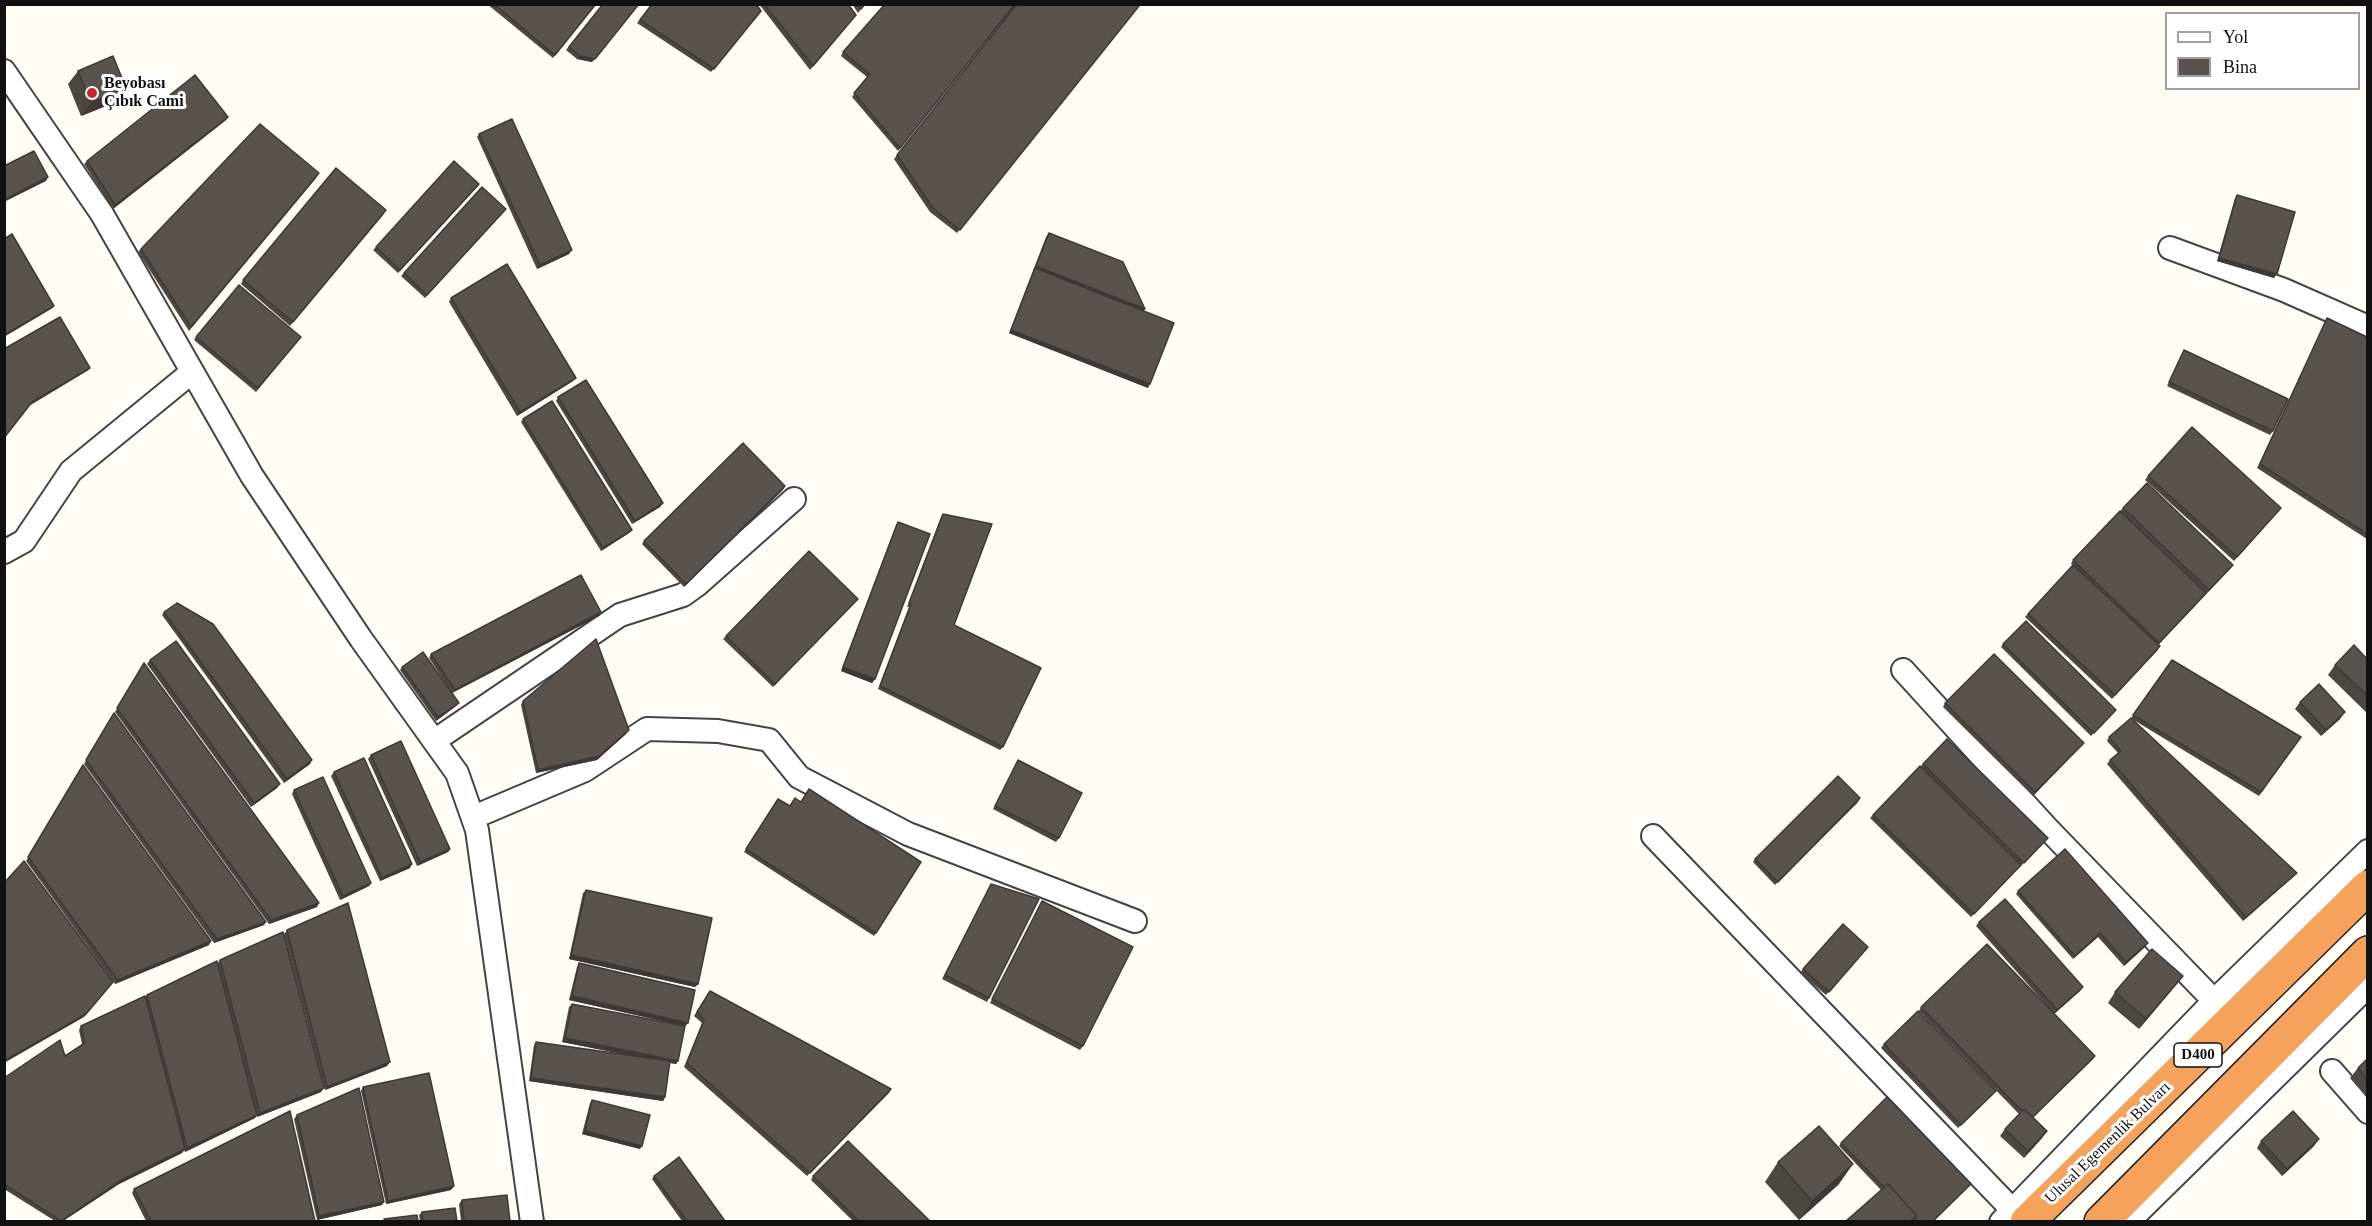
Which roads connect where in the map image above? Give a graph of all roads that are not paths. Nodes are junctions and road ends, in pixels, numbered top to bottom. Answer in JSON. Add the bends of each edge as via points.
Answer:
{"nodes":[{"id":1,"x":4,"y":71,"type":"edge"},
{"id":2,"x":2170,"y":249,"type":"dead end"},
{"id":3,"x":2367,"y":327,"type":"edge"},
{"id":4,"x":192,"y":372,"type":"junction"},
{"id":5,"x":794,"y":499,"type":"dead end"},
{"id":6,"x":4,"y":552,"type":"edge"},
{"id":7,"x":1903,"y":670,"type":"dead end"},
{"id":8,"x":434,"y":741,"type":"junction"},
{"id":9,"x":474,"y":818,"type":"junction"},
{"id":10,"x":1653,"y":836,"type":"dead end"},
{"id":11,"x":2367,"y":851,"type":"edge"},
{"id":12,"x":2367,"y":887,"type":"edge"},
{"id":13,"x":1135,"y":921,"type":"dead end"},
{"id":14,"x":2367,"y":953,"type":"edge"},
{"id":15,"x":2367,"y":986,"type":"edge"},
{"id":16,"x":2224,"y":1011,"type":"junction"},
{"id":17,"x":2332,"y":1071,"type":"dead end"},
{"id":18,"x":2367,"y":1112,"type":"edge"},
{"id":19,"x":2016,"y":1219,"type":"edge"},
{"id":20,"x":532,"y":1221,"type":"edge"},
{"id":21,"x":2101,"y":1221,"type":"edge"},
{"id":22,"x":2128,"y":1221,"type":"edge"}],
"edges":[{"from":1,"to":4,"type":"street","via":[[102,214]]},
{"from":2,"to":3,"type":"street","via":[[2284,290]]},
{"from":4,"to":6,"type":"street","via":[[71,471],[24,541]]},
{"from":4,"to":8,"type":"street","via":[[252,476]]},
{"from":5,"to":8,"type":"street","via":[[683,595],[620,615]]},
{"from":7,"to":16,"type":"street","via":[[2047,828]]},
{"from":8,"to":9,"type":"street","via":[[457,773]]},
{"from":9,"to":13,"type":"street","via":[[585,770],[647,729],[718,731],[769,740],[800,777],[908,834]]},
{"from":9,"to":20,"type":"street"},
{"from":10,"to":19,"type":"street"},
{"from":11,"to":16,"type":"street"},
{"from":12,"to":16,"type":"highway","name":"Ulusal Egemenlik Bulvarı","number":"D400"},
{"from":14,"to":21,"type":"highway","number":"D400"},
{"from":15,"to":22,"type":"street"},
{"from":16,"to":19,"type":"highway","name":"Ulusal Egemenlik Bulvarı","number":"D400"},
{"from":17,"to":18,"type":"street"}]}
